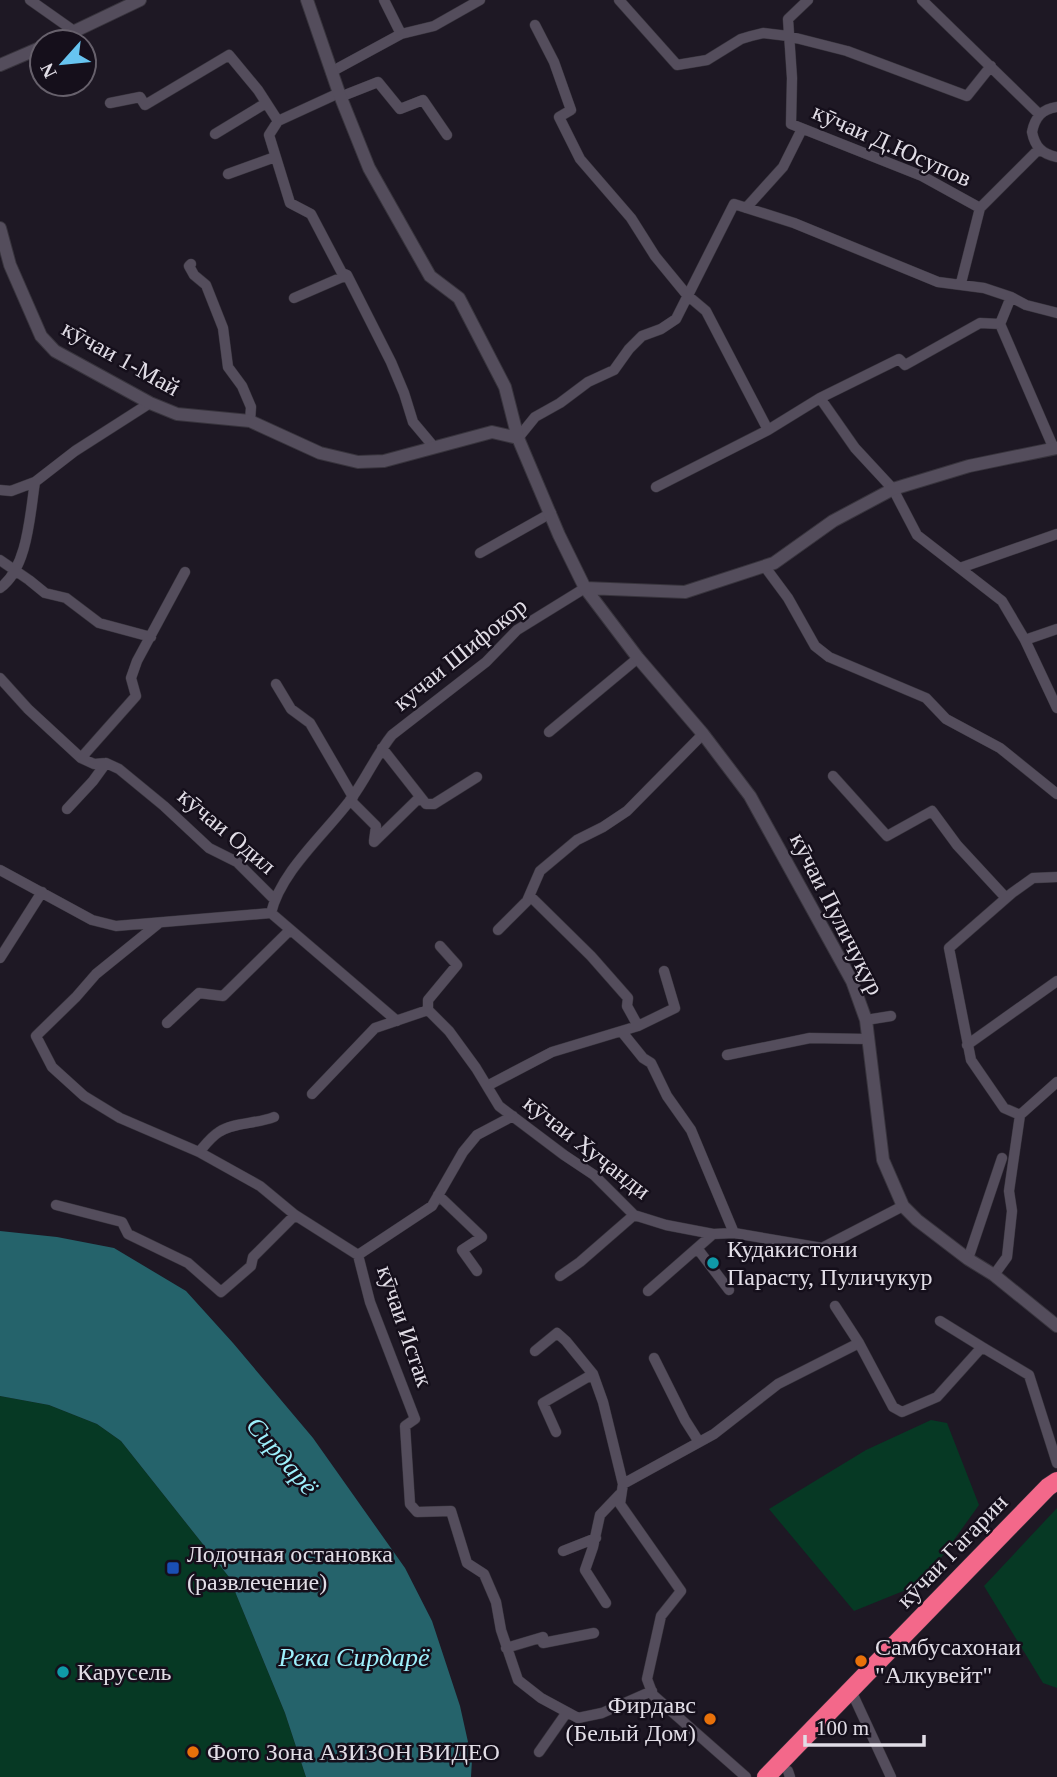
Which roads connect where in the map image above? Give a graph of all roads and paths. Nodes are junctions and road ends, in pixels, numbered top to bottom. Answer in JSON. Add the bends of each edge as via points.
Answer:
{"nodes":[{"id":1,"x":30,"y":0,"type":"edge"},
{"id":2,"x":140,"y":0,"type":"edge"},
{"id":3,"x":307,"y":0,"type":"edge"},
{"id":4,"x":384,"y":0,"type":"edge"},
{"id":5,"x":480,"y":0,"type":"edge"},
{"id":6,"x":619,"y":0,"type":"edge"},
{"id":7,"x":808,"y":0,"type":"edge"},
{"id":8,"x":922,"y":0,"type":"edge"},
{"id":9,"x":535,"y":25,"type":"dead end"},
{"id":10,"x":70,"y":28,"type":"edge"},
{"id":11,"x":80,"y":28,"type":"edge"},
{"id":12,"x":401,"y":34,"type":"junction"},
{"id":13,"x":788,"y":36,"type":"junction"},
{"id":14,"x":28,"y":53,"type":"edge"},
{"id":15,"x":0,"y":65,"type":"edge"},
{"id":16,"x":991,"y":66,"type":"junction"},
{"id":17,"x":331,"y":72,"type":"junction"},
{"id":18,"x":340,"y":95,"type":"junction"},
{"id":19,"x":110,"y":103,"type":"dead end"},
{"id":20,"x":266,"y":103,"type":"junction"},
{"id":21,"x":1057,"y":107,"type":"edge"},
{"id":22,"x":1039,"y":114,"type":"junction"},
{"id":23,"x":278,"y":121,"type":"junction"},
{"id":24,"x":803,"y":128,"type":"junction"},
{"id":25,"x":215,"y":134,"type":"dead end"},
{"id":26,"x":447,"y":135,"type":"dead end"},
{"id":27,"x":1039,"y":149,"type":"junction"},
{"id":28,"x":275,"y":157,"type":"junction"},
{"id":29,"x":1057,"y":157,"type":"edge"},
{"id":30,"x":228,"y":174,"type":"dead end"},
{"id":31,"x":746,"y":208,"type":"junction"},
{"id":32,"x":980,"y":208,"type":"junction"},
{"id":33,"x":0,"y":229,"type":"edge"},
{"id":34,"x":191,"y":264,"type":"dead end"},
{"id":35,"x":347,"y":275,"type":"junction"},
{"id":36,"x":961,"y":283,"type":"junction"},
{"id":37,"x":687,"y":295,"type":"junction"},
{"id":38,"x":1011,"y":297,"type":"junction"},
{"id":39,"x":294,"y":298,"type":"dead end"},
{"id":40,"x":1055,"y":309,"type":"edge"},
{"id":41,"x":1000,"y":324,"type":"junction"},
{"id":42,"x":820,"y":398,"type":"junction"},
{"id":43,"x":150,"y":403,"type":"junction"},
{"id":44,"x":250,"y":421,"type":"junction"},
{"id":45,"x":768,"y":430,"type":"junction"},
{"id":46,"x":519,"y":438,"type":"junction"},
{"id":47,"x":434,"y":447,"type":"junction"},
{"id":48,"x":1055,"y":448,"type":"edge"},
{"id":49,"x":35,"y":482,"type":"junction"},
{"id":50,"x":656,"y":487,"type":"dead end"},
{"id":51,"x":893,"y":489,"type":"junction"},
{"id":52,"x":0,"y":490,"type":"edge"},
{"id":53,"x":551,"y":513,"type":"junction"},
{"id":54,"x":1057,"y":534,"type":"edge"},
{"id":55,"x":480,"y":554,"type":"dead end"},
{"id":56,"x":0,"y":560,"type":"edge"},
{"id":57,"x":765,"y":567,"type":"junction"},
{"id":58,"x":960,"y":568,"type":"junction"},
{"id":59,"x":15,"y":571,"type":"junction"},
{"id":60,"x":185,"y":572,"type":"dead end"},
{"id":61,"x":0,"y":587,"type":"edge"},
{"id":62,"x":585,"y":588,"type":"junction"},
{"id":63,"x":1057,"y":629,"type":"edge"},
{"id":64,"x":151,"y":637,"type":"junction"},
{"id":65,"x":1025,"y":640,"type":"junction"},
{"id":66,"x":638,"y":658,"type":"junction"},
{"id":67,"x":1,"y":681,"type":"edge"},
{"id":68,"x":276,"y":684,"type":"dead end"},
{"id":69,"x":1057,"y":708,"type":"edge"},
{"id":70,"x":549,"y":732,"type":"dead end"},
{"id":71,"x":703,"y":734,"type":"junction"},
{"id":72,"x":382,"y":748,"type":"junction"},
{"id":73,"x":81,"y":758,"type":"junction"},
{"id":74,"x":106,"y":763,"type":"junction"},
{"id":75,"x":833,"y":776,"type":"dead end"},
{"id":76,"x":477,"y":777,"type":"dead end"},
{"id":77,"x":1057,"y":794,"type":"edge"},
{"id":78,"x":420,"y":797,"type":"junction"},
{"id":79,"x":352,"y":798,"type":"junction"},
{"id":80,"x":67,"y":809,"type":"dead end"},
{"id":81,"x":0,"y":870,"type":"edge"},
{"id":82,"x":1057,"y":877,"type":"edge"},
{"id":83,"x":41,"y":892,"type":"junction"},
{"id":84,"x":530,"y":896,"type":"junction"},
{"id":85,"x":1006,"y":898,"type":"junction"},
{"id":86,"x":274,"y":899,"type":"junction"},
{"id":87,"x":271,"y":914,"type":"junction"},
{"id":88,"x":159,"y":923,"type":"junction"},
{"id":89,"x":290,"y":930,"type":"junction"},
{"id":90,"x":498,"y":930,"type":"dead end"},
{"id":91,"x":440,"y":946,"type":"dead end"},
{"id":92,"x":0,"y":957,"type":"edge"},
{"id":93,"x":664,"y":971,"type":"dead end"},
{"id":94,"x":1057,"y":981,"type":"edge"},
{"id":95,"x":429,"y":1010,"type":"junction"},
{"id":96,"x":891,"y":1016,"type":"dead end"},
{"id":97,"x":866,"y":1020,"type":"junction"},
{"id":98,"x":397,"y":1021,"type":"junction"},
{"id":99,"x":167,"y":1023,"type":"dead end"},
{"id":100,"x":638,"y":1026,"type":"junction"},
{"id":101,"x":622,"y":1032,"type":"junction"},
{"id":102,"x":868,"y":1039,"type":"junction"},
{"id":103,"x":967,"y":1045,"type":"junction"},
{"id":104,"x":727,"y":1055,"type":"dead end"},
{"id":105,"x":1057,"y":1082,"type":"edge"},
{"id":106,"x":487,"y":1086,"type":"junction"},
{"id":107,"x":312,"y":1094,"type":"dead end"},
{"id":108,"x":1020,"y":1115,"type":"junction"},
{"id":109,"x":513,"y":1116,"type":"junction"},
{"id":110,"x":274,"y":1117,"type":"dead end"},
{"id":111,"x":199,"y":1152,"type":"junction"},
{"id":112,"x":1002,"y":1158,"type":"dead end"},
{"id":113,"x":438,"y":1195,"type":"junction"},
{"id":114,"x":56,"y":1205,"type":"dead end"},
{"id":115,"x":903,"y":1206,"type":"junction"},
{"id":116,"x":295,"y":1215,"type":"junction"},
{"id":117,"x":634,"y":1215,"type":"junction"},
{"id":118,"x":734,"y":1233,"type":"junction"},
{"id":119,"x":713,"y":1234,"type":"junction"},
{"id":120,"x":697,"y":1248,"type":"junction"},
{"id":121,"x":358,"y":1255,"type":"junction"},
{"id":122,"x":968,"y":1259,"type":"junction"},
{"id":123,"x":477,"y":1271,"type":"dead end"},
{"id":124,"x":994,"y":1275,"type":"junction"},
{"id":125,"x":560,"y":1276,"type":"dead end"},
{"id":126,"x":730,"y":1290,"type":"dead end"},
{"id":127,"x":648,"y":1291,"type":"dead end"},
{"id":128,"x":835,"y":1306,"type":"dead end"},
{"id":129,"x":940,"y":1321,"type":"dead end"},
{"id":130,"x":1057,"y":1326,"type":"edge"},
{"id":131,"x":859,"y":1343,"type":"junction"},
{"id":132,"x":982,"y":1347,"type":"junction"},
{"id":133,"x":535,"y":1351,"type":"dead end"},
{"id":134,"x":654,"y":1359,"type":"dead end"},
{"id":135,"x":593,"y":1374,"type":"junction"},
{"id":136,"x":556,"y":1432,"type":"dead end"},
{"id":137,"x":699,"y":1442,"type":"junction"},
{"id":138,"x":1057,"y":1463,"type":"edge"},
{"id":139,"x":1057,"y":1481,"type":"edge"},
{"id":140,"x":622,"y":1489,"type":"junction"},
{"id":141,"x":1057,"y":1493,"type":"edge"},
{"id":142,"x":596,"y":1538,"type":"junction"},
{"id":143,"x":563,"y":1551,"type":"dead end"},
{"id":144,"x":607,"y":1603,"type":"dead end"},
{"id":145,"x":594,"y":1633,"type":"dead end"},
{"id":146,"x":506,"y":1648,"type":"junction"},
{"id":147,"x":652,"y":1691,"type":"junction"},
{"id":148,"x":854,"y":1697,"type":"junction"},
{"id":149,"x":566,"y":1712,"type":"junction"},
{"id":150,"x":539,"y":1752,"type":"dead end"},
{"id":151,"x":787,"y":1775,"type":"edge"},
{"id":152,"x":746,"y":1777,"type":"edge"},
{"id":153,"x":766,"y":1777,"type":"edge"},
{"id":154,"x":891,"y":1777,"type":"edge"}],
"edges":[{"from":1,"to":10,"type":"street"},
{"from":2,"to":11,"type":"street"},
{"from":3,"to":17,"type":"street","name":"кӯчаи Пуличуқур"},
{"from":4,"to":12,"type":"street"},
{"from":5,"to":12,"type":"street","via":[[434,26]]},
{"from":6,"to":13,"type":"street","via":[[677,65],[707,60],[751,36]]},
{"from":7,"to":13,"type":"street","via":[[788,19]]},
{"from":8,"to":16,"type":"street"},
{"from":9,"to":37,"type":"street","via":[[571,110],[559,117],[580,159],[631,218]]},
{"from":12,"to":17,"type":"street"},
{"from":13,"to":16,"type":"street","via":[[848,51],[967,96]]},
{"from":13,"to":24,"type":"street","name":"кӯчаи Д.Юсупов","via":[[791,124]]},
{"from":14,"to":15,"type":"street"},
{"from":16,"to":22,"type":"street"},
{"from":17,"to":18,"type":"street","name":"кӯчаи Пуличуқур"},
{"from":18,"to":23,"type":"street"},
{"from":18,"to":26,"type":"street","via":[[378,82],[400,109],[423,100]]},
{"from":18,"to":46,"type":"street","name":"кӯчаи Пуличуқур","via":[[369,168],[430,276],[459,298],[465,309],[505,387]]},
{"from":19,"to":20,"type":"street","via":[[140,97],[145,105],[229,55]]},
{"from":20,"to":23,"type":"street"},
{"from":20,"to":25,"type":"street"},
{"from":21,"to":22,"type":"street"},
{"from":22,"to":27,"type":"street","via":[[1032,132]]},
{"from":23,"to":28,"type":"street","via":[[269,135]]},
{"from":24,"to":31,"type":"street","via":[[783,167]]},
{"from":24,"to":32,"type":"street","name":"кӯчаи Д.Юсупов","via":[[922,176]]},
{"from":27,"to":29,"type":"street"},
{"from":27,"to":32,"type":"street","name":"кӯчаи Д.Юсупов"},
{"from":28,"to":30,"type":"street"},
{"from":28,"to":35,"type":"street","via":[[290,203],[311,214]]},
{"from":31,"to":36,"type":"street","via":[[938,282]]},
{"from":31,"to":37,"type":"street","via":[[734,204]]},
{"from":32,"to":36,"type":"street","name":"кӯчаи Д.Юсупов"},
{"from":33,"to":43,"type":"street","name":"кӯчаи 1-Май","via":[[10,265],[41,336],[55,351]]},
{"from":34,"to":44,"type":"street","via":[[194,275],[206,285],[223,328],[228,367],[251,407]]},
{"from":35,"to":39,"type":"street"},
{"from":35,"to":47,"type":"street","via":[[404,393],[413,422]]},
{"from":36,"to":38,"type":"street"},
{"from":37,"to":45,"type":"street","via":[[706,311]]},
{"from":37,"to":46,"type":"street","via":[[676,319],[642,336],[614,370],[535,417]]},
{"from":38,"to":40,"type":"street","via":[[1026,305]]},
{"from":38,"to":41,"type":"street"},
{"from":41,"to":42,"type":"street","via":[[980,323],[905,365],[899,359]]},
{"from":41,"to":48,"type":"street"},
{"from":42,"to":45,"type":"street"},
{"from":42,"to":51,"type":"street","via":[[855,448]]},
{"from":43,"to":44,"type":"street","name":"кӯчаи 1-Май","via":[[177,414]]},
{"from":43,"to":49,"type":"street"},
{"from":44,"to":47,"type":"street","name":"кӯчаи 1-Май","via":[[320,453],[358,462],[383,461]]},
{"from":45,"to":50,"type":"street"},
{"from":46,"to":47,"type":"street","name":"кӯчаи 1-Май","via":[[492,432]]},
{"from":46,"to":53,"type":"street","name":"кӯчаи Пуличуқур"},
{"from":48,"to":51,"type":"street","via":[[969,466]]},
{"from":49,"to":52,"type":"street"},
{"from":49,"to":59,"type":"street","via":[[27,536]]},
{"from":51,"to":57,"type":"street","via":[[833,521]]},
{"from":51,"to":58,"type":"street","via":[[917,536]]},
{"from":53,"to":55,"type":"street"},
{"from":53,"to":62,"type":"street","name":"кӯчаи Пуличуқур"},
{"from":54,"to":58,"type":"street"},
{"from":56,"to":59,"type":"street"},
{"from":57,"to":62,"type":"street","via":[[685,592]]},
{"from":57,"to":77,"type":"street","via":[[815,646],[829,657],[926,698],[947,719],[1000,748]]},
{"from":58,"to":65,"type":"street","via":[[1002,601]]},
{"from":59,"to":61,"type":"street"},
{"from":59,"to":64,"type":"street","via":[[45,593],[66,598],[99,623]]},
{"from":60,"to":64,"type":"street"},
{"from":62,"to":66,"type":"street","name":"кӯчаи Пуличуқур"},
{"from":62,"to":72,"type":"street","name":"кучаи Шифокор","via":[[517,630],[486,662],[392,735]]},
{"from":63,"to":65,"type":"street"},
{"from":64,"to":73,"type":"street","via":[[131,678],[136,696]]},
{"from":65,"to":69,"type":"street"},
{"from":66,"to":70,"type":"street"},
{"from":66,"to":71,"type":"street","name":"кӯчаи Пуличуқур"},
{"from":67,"to":73,"type":"street"},
{"from":68,"to":79,"type":"street","via":[[291,709],[310,723]]},
{"from":71,"to":84,"type":"street","via":[[627,811],[577,840],[540,871]]},
{"from":71,"to":97,"type":"street","name":"кӯчаи Пуличуқур","via":[[772,833],[852,981]]},
{"from":72,"to":78,"type":"street"},
{"from":72,"to":79,"type":"street","name":"кучаи Шифокор"},
{"from":73,"to":74,"type":"street","name":"кӯчаи Одил"},
{"from":74,"to":80,"type":"street"},
{"from":74,"to":86,"type":"street","name":"кӯчаи Одил","via":[[164,806],[209,848],[237,863]]},
{"from":75,"to":85,"type":"street","via":[[887,836],[932,811]]},
{"from":76,"to":78,"type":"street","via":[[434,804],[426,804]]},
{"from":78,"to":79,"type":"street","via":[[374,842],[376,827]]},
{"from":79,"to":86,"type":"street","name":"кучаи Шифокор"},
{"from":81,"to":83,"type":"street","name":"кӯчаи Одил"},
{"from":82,"to":85,"type":"street","via":[[1033,878]]},
{"from":83,"to":88,"type":"street","name":"кӯчаи Одил","via":[[104,923]]},
{"from":83,"to":92,"type":"street"},
{"from":84,"to":90,"type":"street"},
{"from":84,"to":100,"type":"street","via":[[628,998],[627,1006]]},
{"from":85,"to":103,"type":"street","via":[[949,948]]},
{"from":86,"to":87,"type":"street","name":"кӯчаи Одил"},
{"from":87,"to":88,"type":"street","name":"кӯчаи Одил"},
{"from":87,"to":89,"type":"street"},
{"from":88,"to":111,"type":"street","name":"кӯчаи Истак","via":[[96,974],[36,1036],[52,1066],[83,1096],[120,1118]]},
{"from":89,"to":98,"type":"street"},
{"from":89,"to":99,"type":"street","via":[[223,996],[198,992]]},
{"from":91,"to":95,"type":"street","via":[[457,965],[428,1000]]},
{"from":93,"to":100,"type":"street","via":[[675,1008]]},
{"from":94,"to":103,"type":"street"},
{"from":95,"to":98,"type":"street"},
{"from":95,"to":106,"type":"street","name":"кӯчаи Хуҷанди"},
{"from":96,"to":97,"type":"street"},
{"from":97,"to":102,"type":"street","name":"кӯчаи Пуличуқур"},
{"from":98,"to":107,"type":"street","via":[[375,1028]]},
{"from":100,"to":101,"type":"street"},
{"from":101,"to":106,"type":"street","via":[[552,1052]]},
{"from":101,"to":118,"type":"street","via":[[651,1063],[691,1129]]},
{"from":102,"to":104,"type":"street","via":[[810,1038]]},
{"from":102,"to":115,"type":"street","name":"кӯчаи Пуличуқур","via":[[883,1160]]},
{"from":103,"to":108,"type":"street","via":[[971,1060],[1004,1108]]},
{"from":105,"to":108,"type":"street"},
{"from":106,"to":109,"type":"street","name":"кӯчаи Хуҷанди","via":[[499,1106]]},
{"from":108,"to":124,"type":"street","via":[[1009,1191],[1013,1211],[1007,1257]]},
{"from":109,"to":113,"type":"street","via":[[477,1135]]},
{"from":109,"to":117,"type":"street","name":"кӯчаи Хуҷанди","via":[[594,1175]]},
{"from":110,"to":111,"type":"street","via":[[219,1132]]},
{"from":111,"to":116,"type":"street","name":"кӯчаи Истак","via":[[260,1186]]},
{"from":112,"to":122,"type":"street"},
{"from":113,"to":121,"type":"street","via":[[432,1206]]},
{"from":113,"to":123,"type":"street","via":[[482,1237],[462,1250]]},
{"from":114,"to":116,"type":"street","via":[[122,1223],[128,1234],[188,1263],[221,1292],[251,1266],[253,1257]]},
{"from":115,"to":118,"type":"street","name":"кӯчаи Хуҷанди","via":[[822,1248]]},
{"from":115,"to":122,"type":"street","name":"кӯчаи Пуличуқур"},
{"from":116,"to":121,"type":"street","name":"кӯчаи Истак"},
{"from":117,"to":119,"type":"street","name":"кӯчаи Хуҷанди"},
{"from":117,"to":125,"type":"street"},
{"from":118,"to":119,"type":"street","name":"кӯчаи Хуҷанди"},
{"from":119,"to":120,"type":"street"},
{"from":120,"to":126,"type":"street"},
{"from":120,"to":127,"type":"street"},
{"from":121,"to":146,"type":"street","name":"кӯчаи Истак","via":[[370,1302],[415,1419],[405,1426],[411,1504],[417,1512],[451,1511],[467,1563],[484,1574],[496,1602]]},
{"from":122,"to":124,"type":"street","name":"кӯчаи Пуличуқур"},
{"from":124,"to":130,"type":"street","name":"кӯчаи Пуличуқур"},
{"from":128,"to":131,"type":"street"},
{"from":129,"to":132,"type":"street"},
{"from":131,"to":132,"type":"street","via":[[893,1407],[902,1412],[937,1397]]},
{"from":131,"to":137,"type":"street","via":[[778,1384]]},
{"from":132,"to":138,"type":"street","via":[[1028,1375]]},
{"from":133,"to":135,"type":"street","via":[[557,1333]]},
{"from":134,"to":137,"type":"street"},
{"from":135,"to":136,"type":"street","via":[[543,1403]]},
{"from":135,"to":140,"type":"street"},
{"from":137,"to":140,"type":"street"},
{"from":139,"to":153,"type":"highway","name":"кӯчаи Гагарин"},
{"from":140,"to":142,"type":"street","via":[[600,1515]]},
{"from":140,"to":147,"type":"street","via":[[620,1504],[681,1591],[662,1616],[647,1679]]},
{"from":141,"to":148,"type":"highway","name":"кӯчаи Гагарин"},
{"from":142,"to":143,"type":"street"},
{"from":142,"to":144,"type":"street","via":[[585,1570]]},
{"from":145,"to":146,"type":"street","via":[[543,1643],[543,1637]]},
{"from":146,"to":149,"type":"street","name":"кӯчаи Истак","via":[[518,1680]]},
{"from":147,"to":149,"type":"street","name":"кӯчаи Истак","via":[[603,1713],[578,1718]]},
{"from":147,"to":152,"type":"street"},
{"from":148,"to":151,"type":"highway","name":"кӯчаи Гагарин"},
{"from":148,"to":154,"type":"street"},
{"from":149,"to":150,"type":"street"}]}
